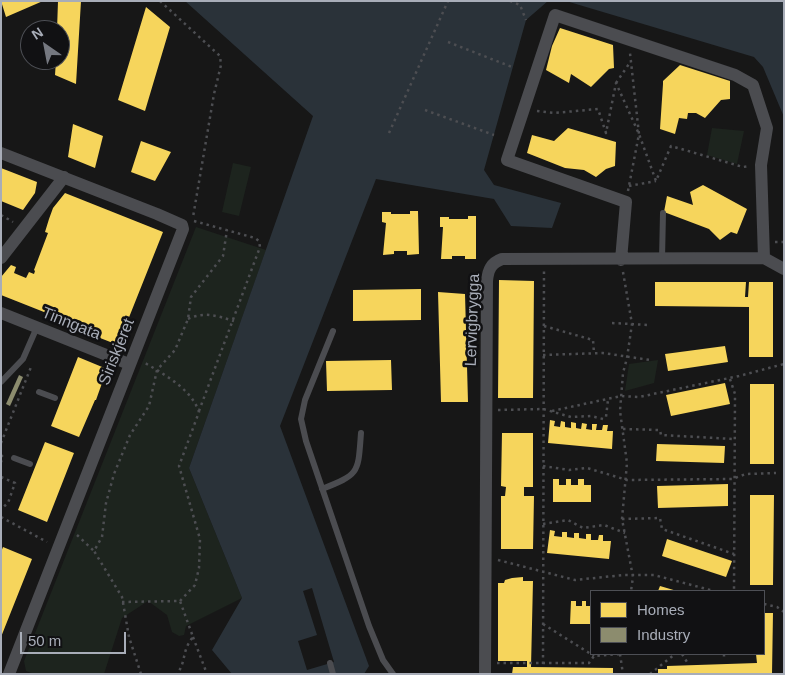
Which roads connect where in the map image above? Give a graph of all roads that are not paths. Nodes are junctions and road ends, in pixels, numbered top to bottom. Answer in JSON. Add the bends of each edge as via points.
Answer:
{"nodes":[{"id":1,"x":1,"y":153,"type":"edge"},
{"id":2,"x":64,"y":177,"type":"junction"},
{"id":3,"x":663,"y":213,"type":"dead end"},
{"id":4,"x":1,"y":258,"type":"edge"},
{"id":5,"x":764,"y":258,"type":"junction"},
{"id":6,"x":621,"y":260,"type":"junction"},
{"id":7,"x":662,"y":260,"type":"junction"},
{"id":8,"x":784,"y":269,"type":"edge"},
{"id":9,"x":1,"y":313,"type":"edge"},
{"id":10,"x":36,"y":327,"type":"junction"},
{"id":11,"x":333,"y":331,"type":"dead end"},
{"id":12,"x":128,"y":364,"type":"junction"},
{"id":13,"x":1,"y":382,"type":"edge"},
{"id":14,"x":39,"y":392,"type":"dead end"},
{"id":15,"x":56,"y":398,"type":"dead end"},
{"id":16,"x":361,"y":433,"type":"dead end"},
{"id":17,"x":14,"y":458,"type":"dead end"},
{"id":18,"x":30,"y":464,"type":"dead end"},
{"id":19,"x":322,"y":489,"type":"junction"},
{"id":20,"x":330,"y":663,"type":"dead end"},
{"id":21,"x":485,"y":668,"type":"edge"},
{"id":22,"x":9,"y":674,"type":"edge"},
{"id":23,"x":333,"y":674,"type":"edge"},
{"id":24,"x":393,"y":674,"type":"edge"}],
"edges":[{"from":1,"to":2,"type":"street","name":"Siriskjeret"},
{"from":2,"to":4,"type":"street"},
{"from":2,"to":12,"type":"street","name":"Siriskjeret","via":[[183,226]]},
{"from":3,"to":7,"type":"lane"},
{"from":5,"to":6,"type":"street","via":[[761,165],[767,128],[754,85],[735,75],[555,16],[507,160],[626,202]]},
{"from":5,"to":7,"type":"street","name":"Lervigbrygga"},
{"from":5,"to":8,"type":"street","name":"Lervigbrygga"},
{"from":6,"to":7,"type":"street","name":"Lervigbrygga"},
{"from":6,"to":21,"type":"street","name":"Lervigbrygga","via":[[502,259],[488,271]]},
{"from":9,"to":10,"type":"street","name":"Tinngata"},
{"from":10,"to":12,"type":"street","name":"Tinngata"},
{"from":10,"to":13,"type":"lane","via":[[23,359]]},
{"from":11,"to":19,"type":"lane","via":[[301,418]]},
{"from":12,"to":22,"type":"street","name":"Siriskjeret"},
{"from":14,"to":15,"type":"lane"},
{"from":16,"to":19,"type":"lane","via":[[359,460],[354,474]]},
{"from":17,"to":18,"type":"lane"},
{"from":19,"to":24,"type":"lane","via":[[369,626],[383,660]]},
{"from":20,"to":23,"type":"lane"}]}
